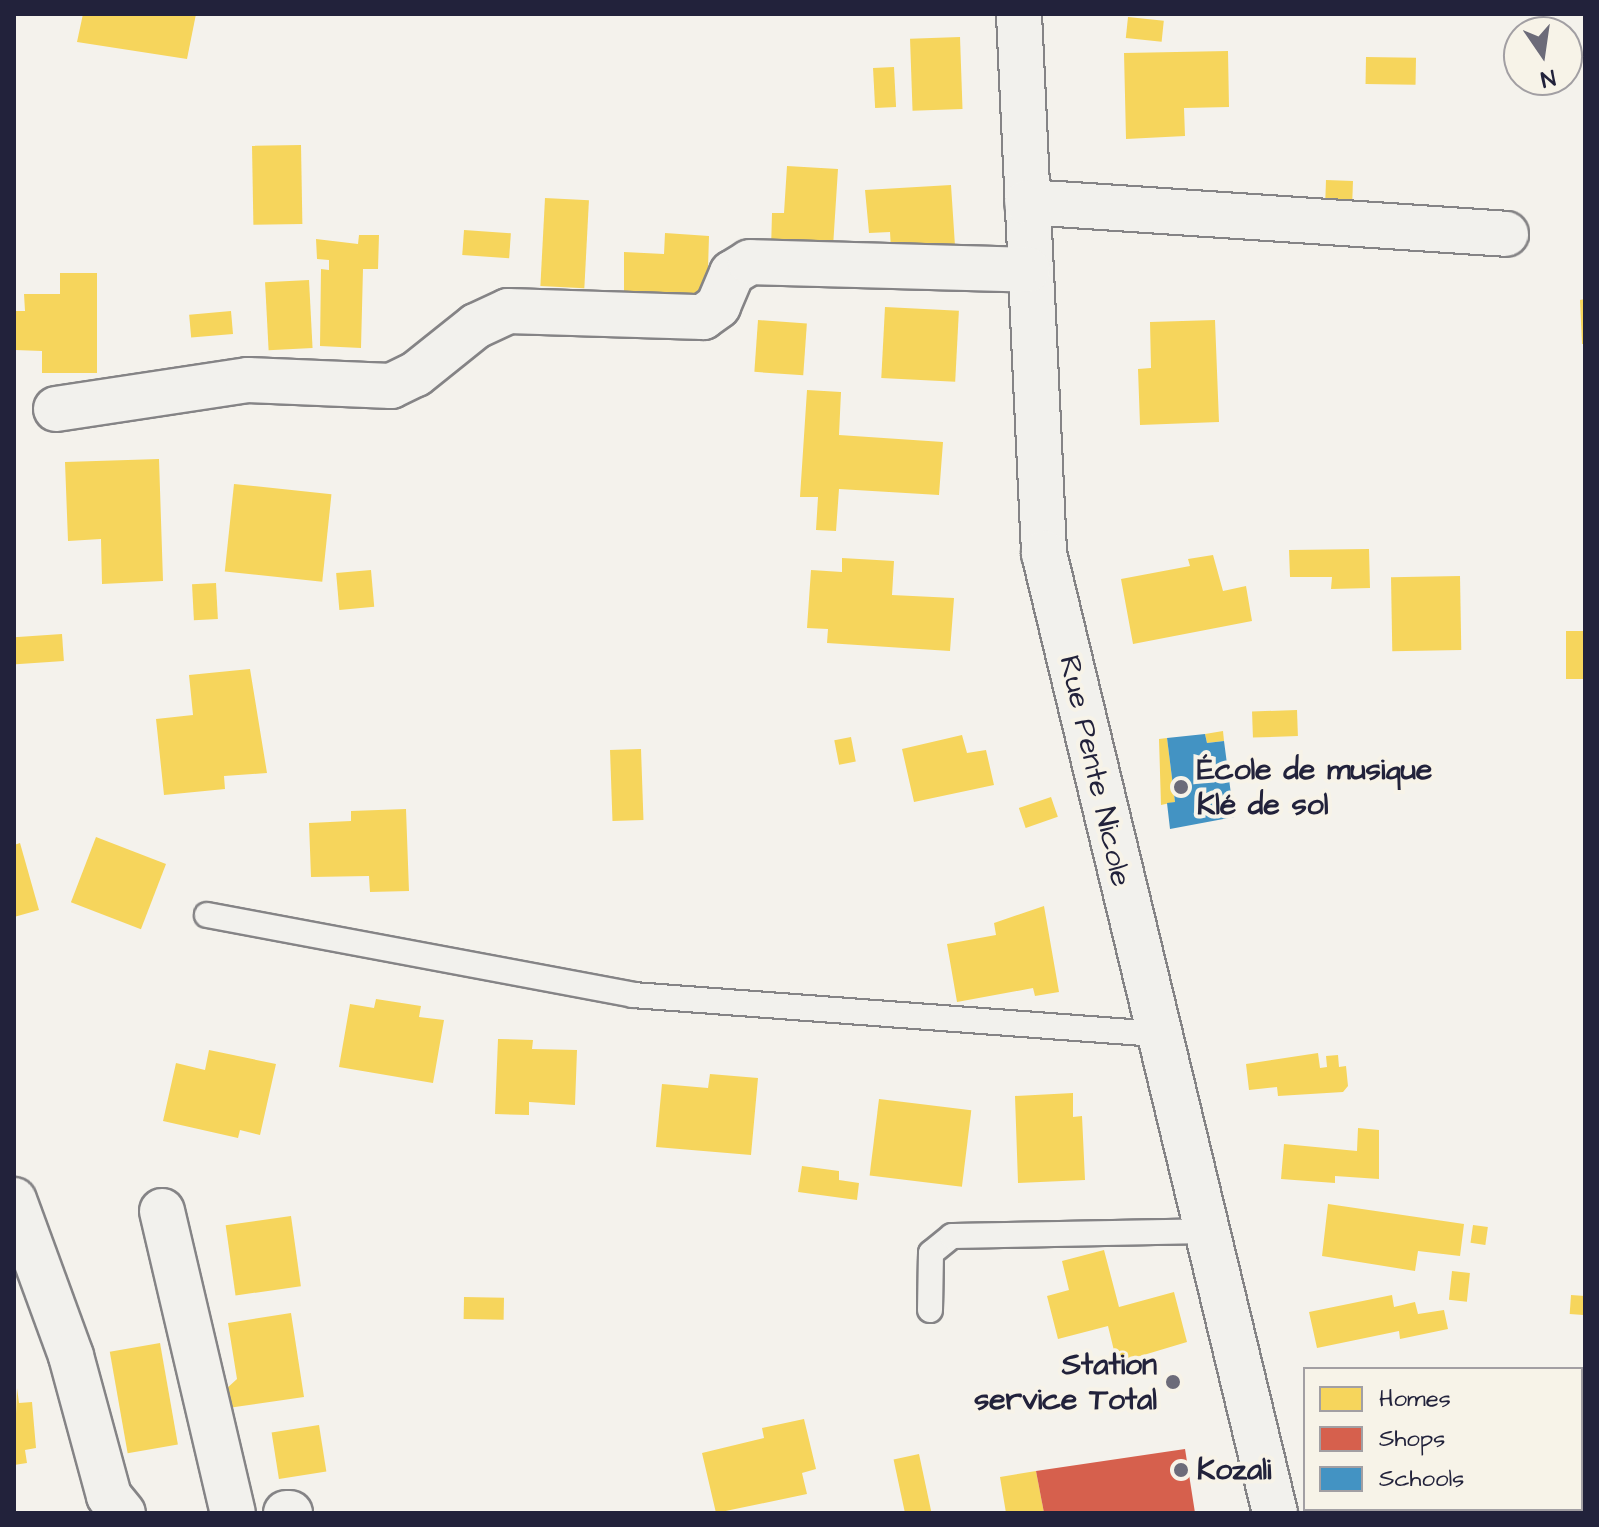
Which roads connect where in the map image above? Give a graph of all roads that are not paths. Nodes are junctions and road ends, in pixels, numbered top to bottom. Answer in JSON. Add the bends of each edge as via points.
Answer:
{"nodes":[{"id":1,"x":1019,"y":14,"type":"edge"},
{"id":2,"x":1027,"y":202,"type":"junction"},
{"id":3,"x":1506,"y":234,"type":"dead end"},
{"id":4,"x":1028,"y":270,"type":"junction"},
{"id":5,"x":56,"y":409,"type":"dead end"},
{"id":6,"x":207,"y":915,"type":"dead end"},
{"id":7,"x":1157,"y":1034,"type":"junction"},
{"id":8,"x":14,"y":1200,"type":"edge"},
{"id":9,"x":162,"y":1211,"type":"dead end"},
{"id":10,"x":1207,"y":1231,"type":"junction"},
{"id":11,"x":930,"y":1310,"type":"dead end"},
{"id":12,"x":123,"y":1513,"type":"edge"},
{"id":13,"x":233,"y":1513,"type":"edge"},
{"id":14,"x":1275,"y":1513,"type":"edge"}],
"edges":[{"from":1,"to":2,"type":"street","name":"Rue Pente Nicole"},
{"from":2,"to":3,"type":"street"},
{"from":2,"to":4,"type":"street","name":"Rue Pente Nicole"},
{"from":4,"to":5,"type":"street","via":[[750,262],[732,273],[718,306],[703,317],[508,311],[476,326],[416,374],[391,386],[248,380]]},
{"from":4,"to":7,"type":"street","name":"Rue Pente Nicole","via":[[1044,553]]},
{"from":6,"to":7,"type":"lane","via":[[633,995]]},
{"from":7,"to":10,"type":"street","name":"Rue Pente Nicole"},
{"from":8,"to":12,"type":"street","via":[[71,1356],[109,1496]]},
{"from":9,"to":13,"type":"street"},
{"from":10,"to":11,"type":"lane","via":[[952,1236],[931,1253]]},
{"from":10,"to":14,"type":"street","name":"Rue Pente Nicole"}]}
